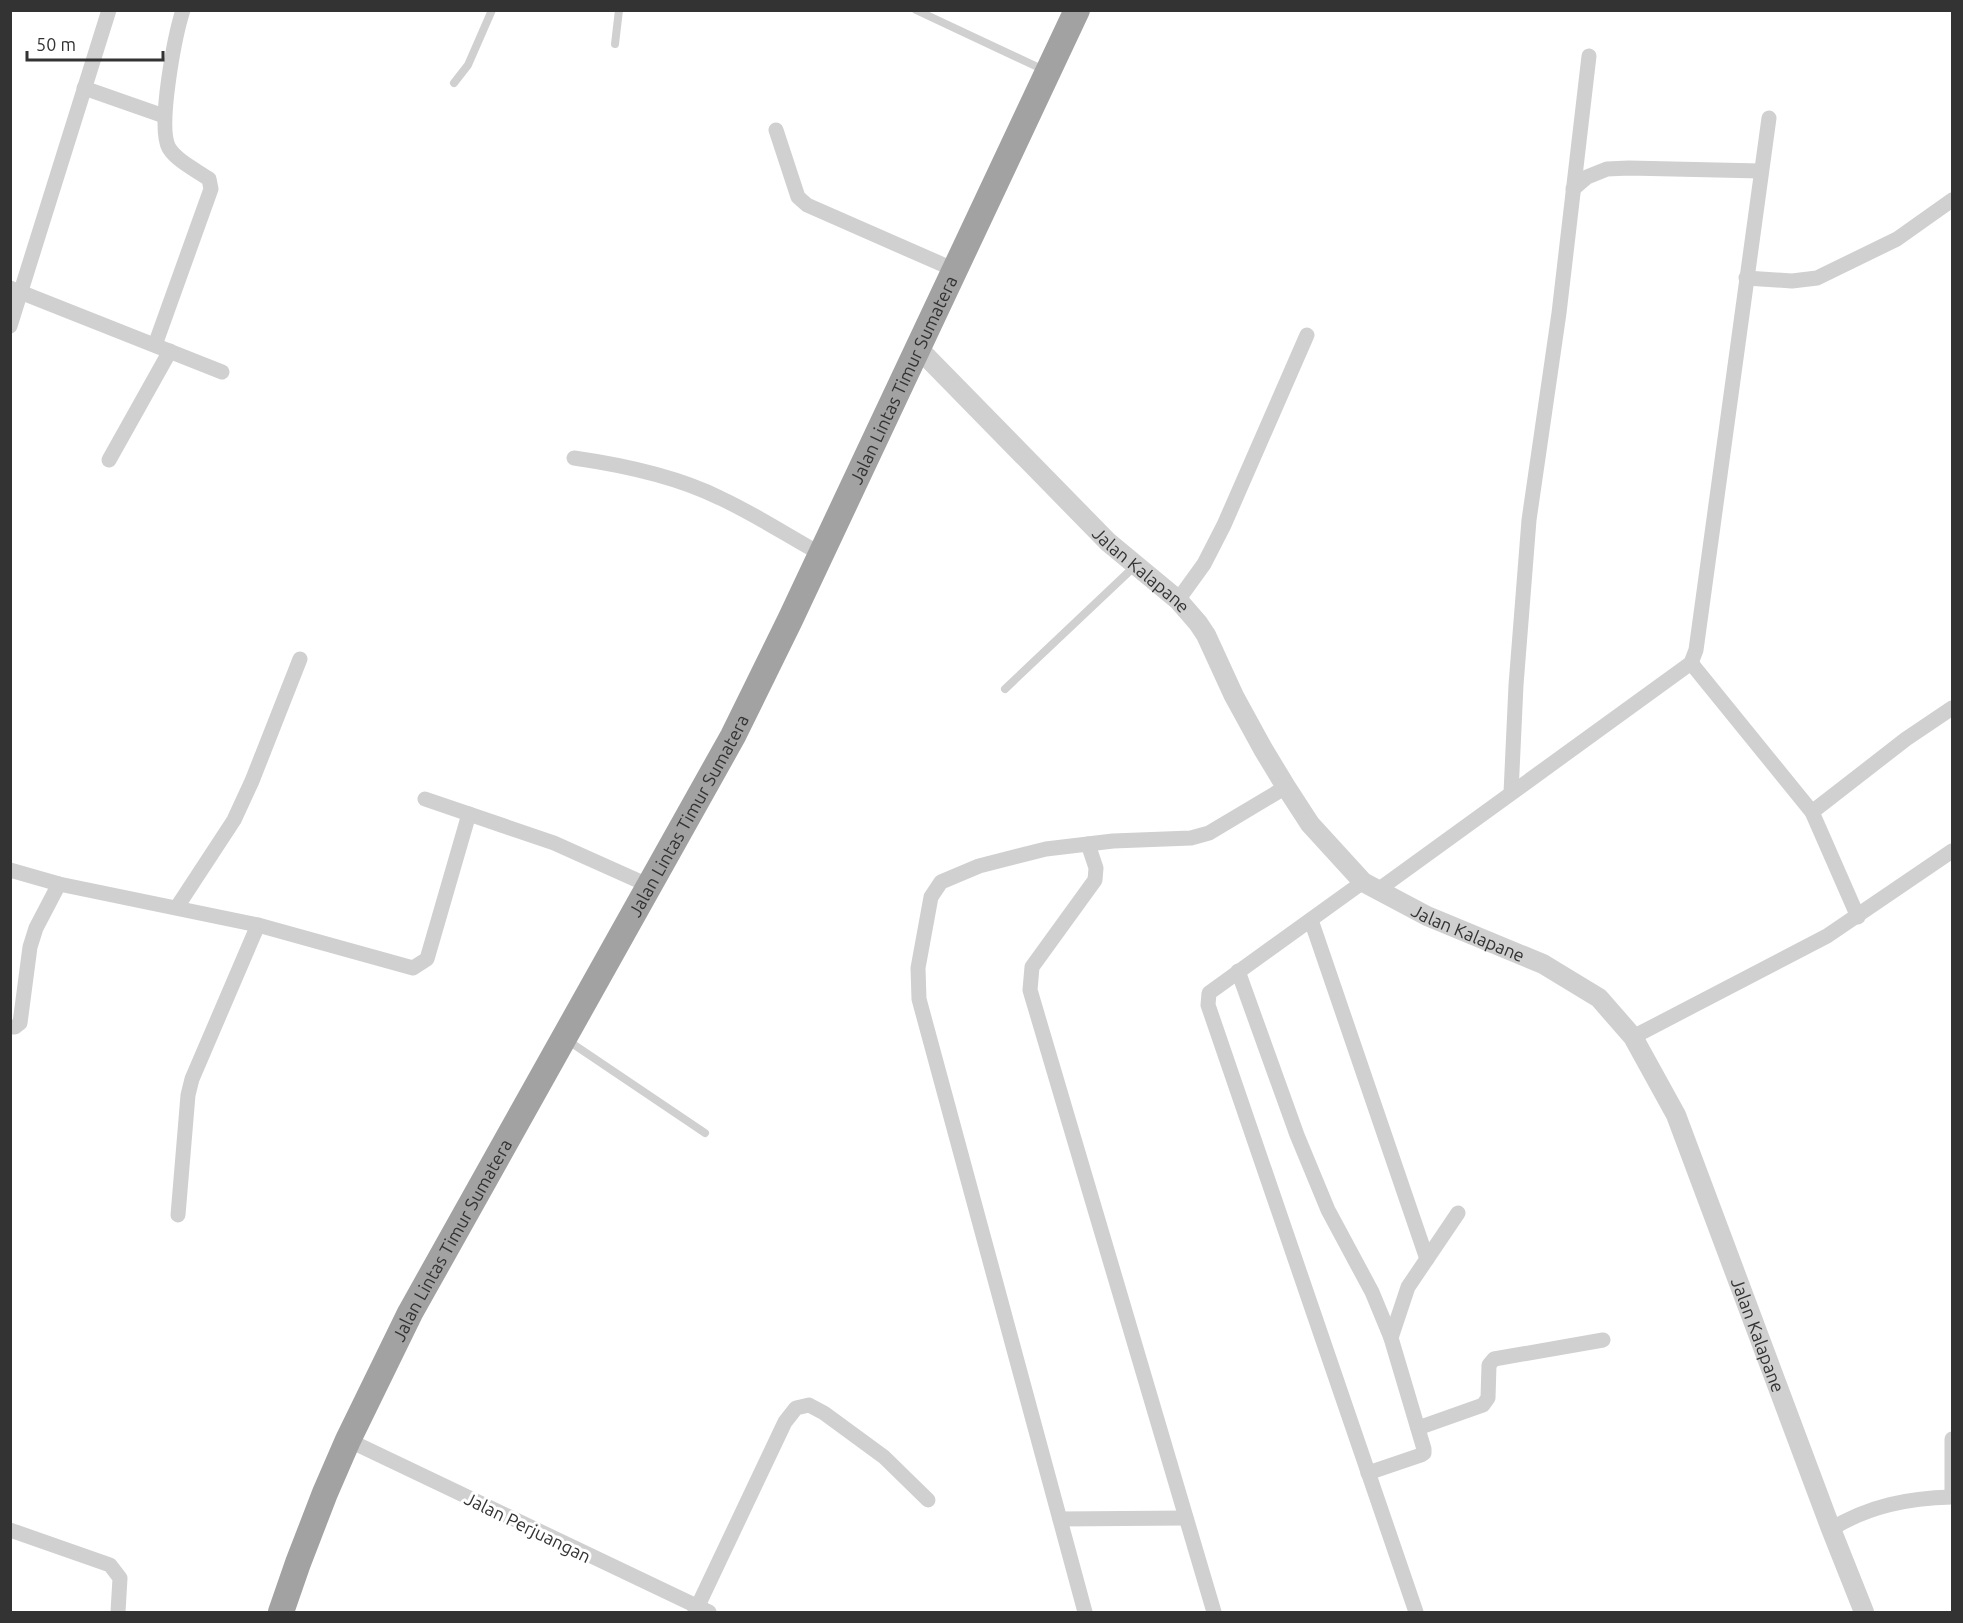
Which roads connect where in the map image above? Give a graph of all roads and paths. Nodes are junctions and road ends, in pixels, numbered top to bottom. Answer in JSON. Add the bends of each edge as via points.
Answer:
{"nodes":[{"id":1,"x":109,"y":10,"type":"edge"},
{"id":2,"x":183,"y":10,"type":"edge"},
{"id":3,"x":492,"y":10,"type":"edge"},
{"id":4,"x":619,"y":10,"type":"edge"},
{"id":5,"x":916,"y":10,"type":"edge"},
{"id":6,"x":1077,"y":10,"type":"edge"},
{"id":7,"x":615,"y":44,"type":"dead end"},
{"id":8,"x":1589,"y":56,"type":"dead end"},
{"id":9,"x":1048,"y":72,"type":"junction"},
{"id":10,"x":454,"y":83,"type":"dead end"},
{"id":11,"x":84,"y":88,"type":"junction"},
{"id":12,"x":164,"y":116,"type":"junction"},
{"id":13,"x":1768,"y":118,"type":"dead end"},
{"id":14,"x":776,"y":130,"type":"dead end"},
{"id":15,"x":1761,"y":171,"type":"junction"},
{"id":16,"x":1573,"y":189,"type":"junction"},
{"id":17,"x":1953,"y":200,"type":"edge"},
{"id":18,"x":955,"y":270,"type":"junction"},
{"id":19,"x":1746,"y":278,"type":"junction"},
{"id":20,"x":16,"y":291,"type":"edge"},
{"id":21,"x":10,"y":326,"type":"edge"},
{"id":22,"x":1306,"y":335,"type":"dead end"},
{"id":23,"x":154,"y":345,"type":"junction"},
{"id":24,"x":918,"y":348,"type":"junction"},
{"id":25,"x":170,"y":351,"type":"junction"},
{"id":26,"x":222,"y":372,"type":"dead end"},
{"id":27,"x":574,"y":458,"type":"dead end"},
{"id":28,"x":109,"y":460,"type":"dead end"},
{"id":29,"x":821,"y":554,"type":"junction"},
{"id":30,"x":1136,"y":565,"type":"junction"},
{"id":31,"x":1178,"y":600,"type":"junction"},
{"id":32,"x":300,"y":659,"type":"dead end"},
{"id":33,"x":1691,"y":663,"type":"junction"},
{"id":34,"x":1005,"y":689,"type":"dead end"},
{"id":35,"x":1953,"y":708,"type":"edge"},
{"id":36,"x":1286,"y":787,"type":"junction"},
{"id":37,"x":1511,"y":793,"type":"junction"},
{"id":38,"x":425,"y":799,"type":"dead end"},
{"id":39,"x":1812,"y":812,"type":"junction"},
{"id":40,"x":469,"y":814,"type":"junction"},
{"id":41,"x":1088,"y":844,"type":"junction"},
{"id":42,"x":1953,"y":851,"type":"edge"},
{"id":43,"x":10,"y":870,"type":"edge"},
{"id":44,"x":59,"y":884,"type":"junction"},
{"id":45,"x":650,"y":886,"type":"junction"},
{"id":46,"x":1371,"y":886,"type":"junction"},
{"id":47,"x":177,"y":907,"type":"junction"},
{"id":48,"x":1857,"y":917,"type":"junction"},
{"id":49,"x":1311,"y":920,"type":"junction"},
{"id":50,"x":258,"y":925,"type":"junction"},
{"id":51,"x":1238,"y":971,"type":"junction"},
{"id":52,"x":10,"y":1027,"type":"edge"},
{"id":53,"x":1634,"y":1037,"type":"junction"},
{"id":54,"x":564,"y":1038,"type":"junction"},
{"id":55,"x":705,"y":1133,"type":"dead end"},
{"id":56,"x":1458,"y":1213,"type":"dead end"},
{"id":57,"x":178,"y":1215,"type":"dead end"},
{"id":58,"x":1427,"y":1259,"type":"junction"},
{"id":59,"x":1391,"y":1338,"type":"junction"},
{"id":60,"x":1603,"y":1340,"type":"dead end"},
{"id":61,"x":1418,"y":1428,"type":"junction"},
{"id":62,"x":1953,"y":1439,"type":"edge"},
{"id":63,"x":348,"y":1440,"type":"junction"},
{"id":64,"x":1368,"y":1473,"type":"junction"},
{"id":65,"x":1953,"y":1492,"type":"edge"},
{"id":66,"x":1953,"y":1497,"type":"edge"},
{"id":67,"x":928,"y":1500,"type":"dead end"},
{"id":68,"x":1186,"y":1518,"type":"junction"},
{"id":69,"x":1060,"y":1519,"type":"junction"},
{"id":70,"x":1831,"y":1529,"type":"junction"},
{"id":71,"x":10,"y":1530,"type":"edge"},
{"id":72,"x":700,"y":1611,"type":"edge"},
{"id":73,"x":118,"y":1612,"type":"edge"},
{"id":74,"x":281,"y":1612,"type":"edge"},
{"id":75,"x":1085,"y":1612,"type":"edge"},
{"id":76,"x":1214,"y":1612,"type":"edge"},
{"id":77,"x":1416,"y":1612,"type":"edge"},
{"id":78,"x":1864,"y":1612,"type":"edge"}],
"edges":[{"from":1,"to":11,"type":"street"},
{"from":2,"to":12,"type":"street"},
{"from":3,"to":10,"type":"lane","via":[[468,66]]},
{"from":4,"to":7,"type":"lane"},
{"from":5,"to":9,"type":"lane"},
{"from":6,"to":9,"type":"highway","name":"Jalan Lintas Timur Sumatera"},
{"from":8,"to":16,"type":"street"},
{"from":9,"to":18,"type":"highway","name":"Jalan Lintas Timur Sumatera"},
{"from":11,"to":12,"type":"street"},
{"from":11,"to":20,"type":"street"},
{"from":12,"to":23,"type":"street","via":[[168,146],[209,179],[211,189]]},
{"from":13,"to":15,"type":"street"},
{"from":14,"to":18,"type":"street","via":[[798,197],[807,205]]},
{"from":15,"to":16,"type":"street","via":[[1607,169],[1587,177]]},
{"from":15,"to":19,"type":"street"},
{"from":16,"to":37,"type":"street","via":[[1529,520]]},
{"from":17,"to":19,"type":"street","via":[[1898,239],[1817,278]]},
{"from":18,"to":24,"type":"highway","name":"Jalan Lintas Timur Sumatera"},
{"from":19,"to":33,"type":"street","via":[[1696,650]]},
{"from":20,"to":21,"type":"street"},
{"from":20,"to":23,"type":"street"},
{"from":22,"to":31,"type":"street","via":[[1224,525],[1204,564]]},
{"from":23,"to":25,"type":"street"},
{"from":24,"to":29,"type":"highway","name":"Jalan Lintas Timur Sumatera"},
{"from":24,"to":30,"type":"street","name":"Jalan Kalapane","via":[[1108,542]]},
{"from":25,"to":26,"type":"street"},
{"from":25,"to":28,"type":"street"},
{"from":27,"to":29,"type":"street","via":[[668,478],[720,497]]},
{"from":29,"to":45,"type":"highway","name":"Jalan Lintas Timur Sumatera","via":[[733,736]]},
{"from":30,"to":31,"type":"street","name":"Jalan Kalapane"},
{"from":30,"to":34,"type":"lane"},
{"from":31,"to":36,"type":"street","name":"Jalan Kalapane","via":[[1206,635],[1239,705]]},
{"from":32,"to":47,"type":"street","via":[[234,820]]},
{"from":33,"to":37,"type":"street"},
{"from":33,"to":39,"type":"street"},
{"from":35,"to":39,"type":"street"},
{"from":36,"to":41,"type":"street","via":[[1209,833],[1191,838]]},
{"from":36,"to":46,"type":"street","name":"Jalan Kalapane","via":[[1310,824]]},
{"from":37,"to":46,"type":"street"},
{"from":38,"to":40,"type":"street"},
{"from":39,"to":48,"type":"street"},
{"from":40,"to":45,"type":"street","via":[[554,843]]},
{"from":40,"to":50,"type":"street","via":[[427,959],[413,968]]},
{"from":41,"to":68,"type":"street","via":[[1096,868],[1095,880],[1032,967],[1030,990]]},
{"from":41,"to":69,"type":"street","via":[[1046,849],[979,866],[941,882],[931,897],[918,968],[919,999]]},
{"from":42,"to":48,"type":"street"},
{"from":43,"to":44,"type":"street"},
{"from":44,"to":47,"type":"street"},
{"from":44,"to":52,"type":"street","via":[[30,947],[20,1023]]},
{"from":45,"to":54,"type":"highway","name":"Jalan Lintas Timur Sumatera"},
{"from":46,"to":49,"type":"street"},
{"from":46,"to":53,"type":"street","name":"Jalan Kalapane","via":[[1427,915],[1543,964],[1599,998]]},
{"from":47,"to":50,"type":"street"},
{"from":48,"to":53,"type":"street"},
{"from":49,"to":51,"type":"street"},
{"from":49,"to":58,"type":"street"},
{"from":50,"to":57,"type":"street","via":[[192,1079]]},
{"from":51,"to":59,"type":"street","via":[[1328,1210],[1372,1292]]},
{"from":51,"to":64,"type":"street","via":[[1209,993],[1208,1005]]},
{"from":53,"to":70,"type":"street","name":"Jalan Kalapane","via":[[1677,1115]]},
{"from":54,"to":55,"type":"lane"},
{"from":54,"to":63,"type":"highway","name":"Jalan Lintas Timur Sumatera","via":[[410,1313]]},
{"from":56,"to":58,"type":"street"},
{"from":58,"to":59,"type":"street","via":[[1408,1287]]},
{"from":59,"to":61,"type":"street"},
{"from":60,"to":61,"type":"street","via":[[1494,1359],[1489,1365],[1488,1398],[1483,1405]]},
{"from":61,"to":64,"type":"street","via":[[1424,1453]]},
{"from":62,"to":65,"type":"street"},
{"from":63,"to":72,"type":"street","name":"Jalan Perjuangan"},
{"from":63,"to":74,"type":"highway","name":"Jalan Lintas Timur Sumatera"},
{"from":64,"to":77,"type":"street"},
{"from":66,"to":70,"type":"street","via":[[1892,1503],[1851,1517]]},
{"from":67,"to":72,"type":"street","via":[[885,1457],[824,1413],[809,1405],[796,1408],[785,1422]]},
{"from":68,"to":69,"type":"street"},
{"from":68,"to":76,"type":"street"},
{"from":69,"to":75,"type":"street"},
{"from":70,"to":78,"type":"street","name":"Jalan Kalapane"},
{"from":71,"to":73,"type":"street","via":[[110,1565],[120,1578]]}]}
